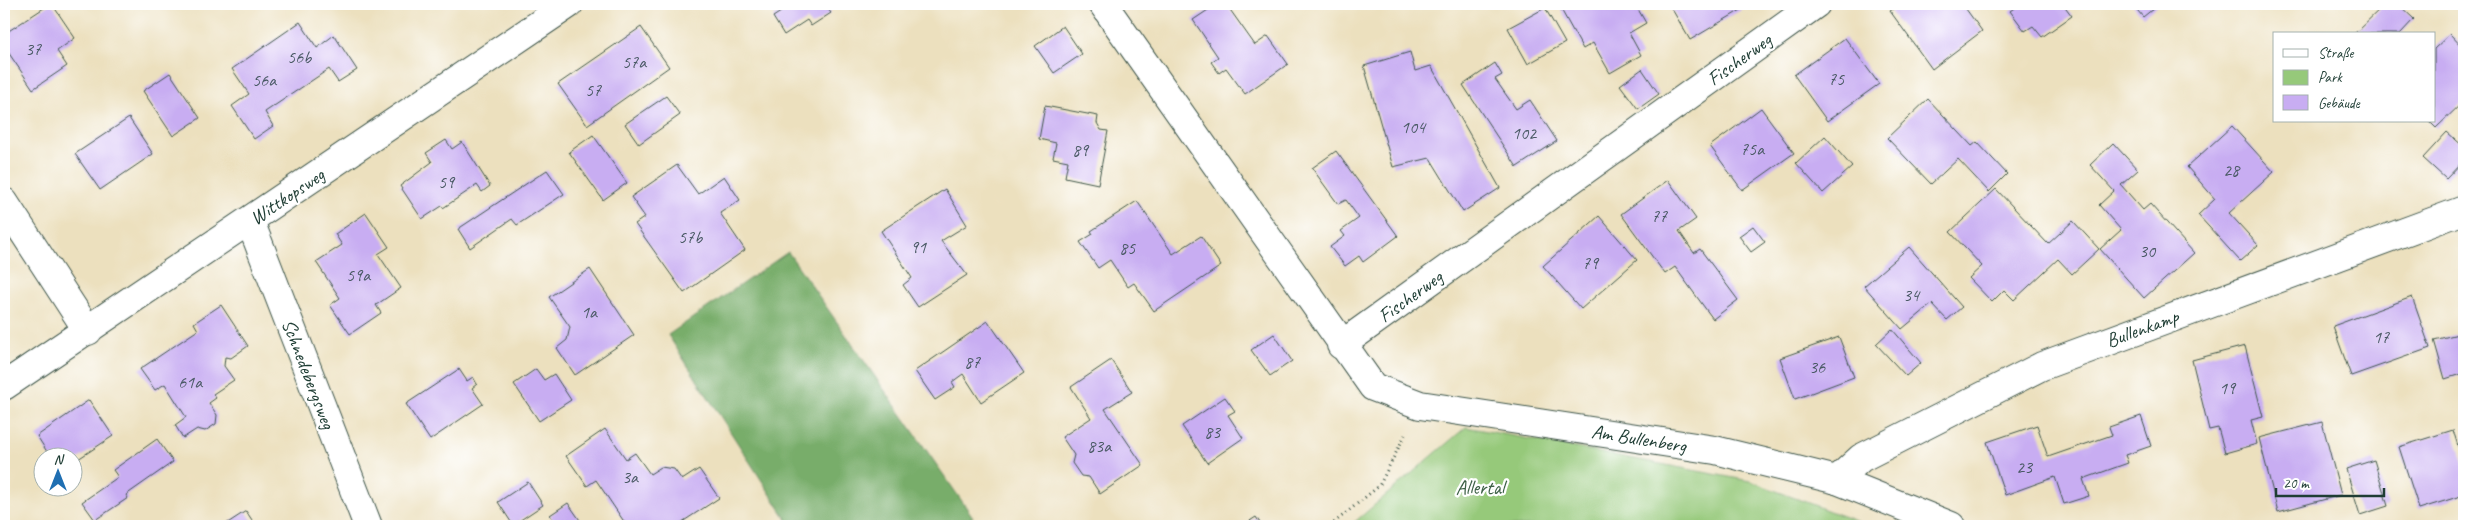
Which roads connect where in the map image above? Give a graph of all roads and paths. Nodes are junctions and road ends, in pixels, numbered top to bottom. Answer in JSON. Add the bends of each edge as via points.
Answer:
{"nodes":[{"id":1,"x":570,"y":4,"type":"edge"},
{"id":2,"x":1104,"y":4,"type":"edge"},
{"id":3,"x":1816,"y":4,"type":"edge"},
{"id":4,"x":4,"y":202,"type":"edge"},
{"id":5,"x":2464,"y":210,"type":"edge"},
{"id":6,"x":250,"y":221,"type":"junction"},
{"id":7,"x":88,"y":331,"type":"junction"},
{"id":8,"x":1341,"y":345,"type":"junction"},
{"id":9,"x":4,"y":386,"type":"edge"},
{"id":10,"x":1420,"y":405,"type":"junction"},
{"id":11,"x":1837,"y":480,"type":"junction"},
{"id":12,"x":368,"y":526,"type":"edge"},
{"id":13,"x":1330,"y":526,"type":"edge"},
{"id":14,"x":1951,"y":526,"type":"edge"}],
"edges":[{"from":1,"to":6,"type":"street","name":"Wittkopsweg"},
{"from":2,"to":8,"type":"street"},
{"from":3,"to":8,"type":"street","name":"Fischerweg"},
{"from":4,"to":7,"type":"street"},
{"from":5,"to":11,"type":"street","name":"Bullenkamp","via":[[2042,366],[1861,458]]},
{"from":6,"to":7,"type":"street","name":"Wittkopsweg"},
{"from":6,"to":12,"type":"street","name":"Schnedebergsweg"},
{"from":7,"to":9,"type":"street","name":"Wittkopsweg"},
{"from":8,"to":10,"type":"street","name":"Am Bullenberg","via":[[1373,387]]},
{"from":10,"to":11,"type":"street","name":"Am Bullenberg","via":[[1715,450]]},
{"from":10,"to":13,"type":"path","via":[[1379,486]]},
{"from":11,"to":14,"type":"street","name":"Am Bullenberg"}]}
